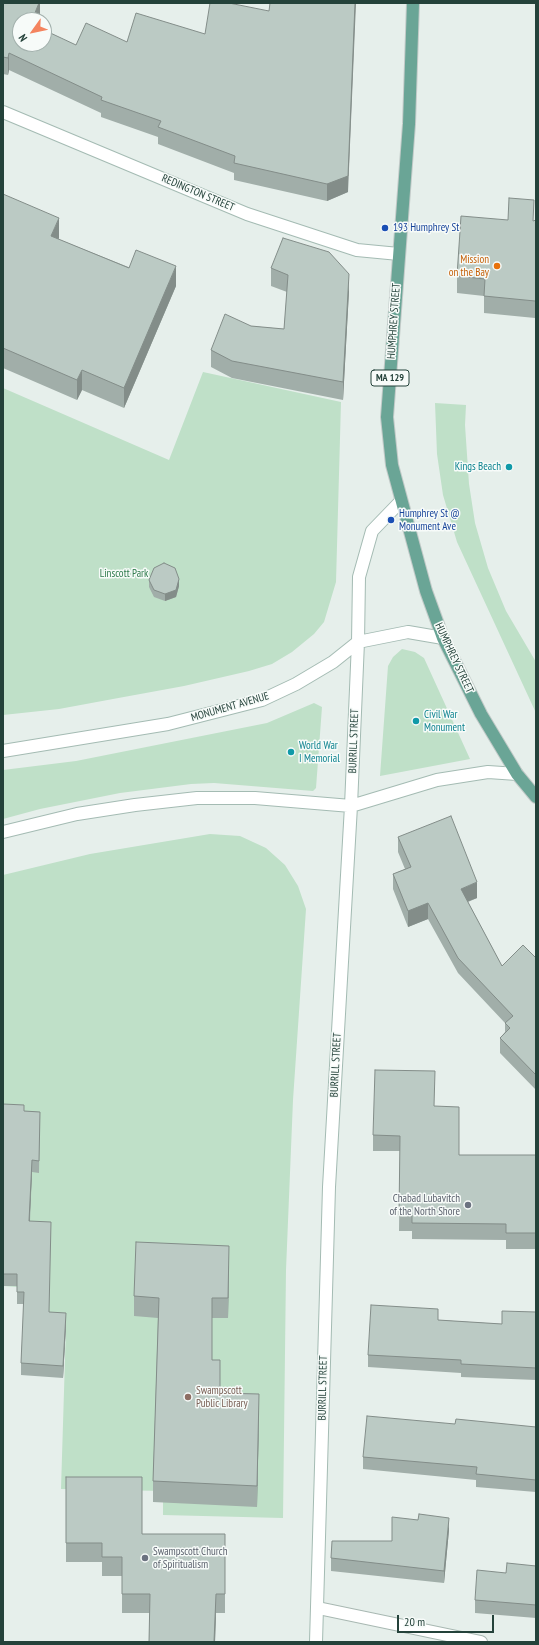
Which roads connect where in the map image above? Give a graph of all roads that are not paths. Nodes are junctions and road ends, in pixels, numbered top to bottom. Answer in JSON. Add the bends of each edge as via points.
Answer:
{"nodes":[{"id":1,"x":413,"y":3,"type":"edge"},
{"id":2,"x":3,"y":112,"type":"edge"},
{"id":3,"x":399,"y":254,"type":"junction"},
{"id":4,"x":401,"y":501,"type":"junction"},
{"id":5,"x":442,"y":638,"type":"junction"},
{"id":6,"x":358,"y":642,"type":"junction"},
{"id":7,"x":3,"y":751,"type":"edge"},
{"id":8,"x":517,"y":774,"type":"junction"},
{"id":9,"x":536,"y":797,"type":"edge"},
{"id":10,"x":351,"y":806,"type":"junction"},
{"id":11,"x":3,"y":832,"type":"edge"},
{"id":12,"x":318,"y":1608,"type":"junction"},
{"id":13,"x":316,"y":1642,"type":"edge"},
{"id":14,"x":481,"y":1642,"type":"edge"}],
"edges":[{"from":1,"to":3,"type":"main road","name":"HUMPHREY STREET","number":"MA 129","via":[[409,124]]},
{"from":2,"to":3,"type":"street","name":"REDINGTON STREET","via":[[248,214],[357,250]]},
{"from":3,"to":4,"type":"main road","name":"HUMPHREY STREET","number":"MA 129","via":[[387,417],[392,465]]},
{"from":4,"to":5,"type":"main road","name":"HUMPHREY STREET","number":"MA 129"},
{"from":4,"to":6,"type":"street","name":"BURRILL STREET","via":[[372,531],[359,577]]},
{"from":5,"to":6,"type":"street","name":"MONUMENT AVENUE","via":[[408,632]]},
{"from":5,"to":8,"type":"main road","name":"HUMPHREY STREET","number":"MA 129","via":[[481,714]]},
{"from":6,"to":7,"type":"street","name":"MONUMENT AVENUE","via":[[333,662],[262,700],[168,724]]},
{"from":6,"to":10,"type":"street","name":"BURRILL STREET"},
{"from":8,"to":9,"type":"main road","name":"HUMPHREY STREET","number":"MA 129"},
{"from":8,"to":10,"type":"street","via":[[488,772],[437,780]]},
{"from":10,"to":11,"type":"street","via":[[255,798],[197,798],[77,814]]},
{"from":10,"to":12,"type":"street","name":"BURRILL STREET","via":[[329,1187]]},
{"from":12,"to":13,"type":"street","name":"BURRILL STREET"},
{"from":12,"to":14,"type":"street"}]}
